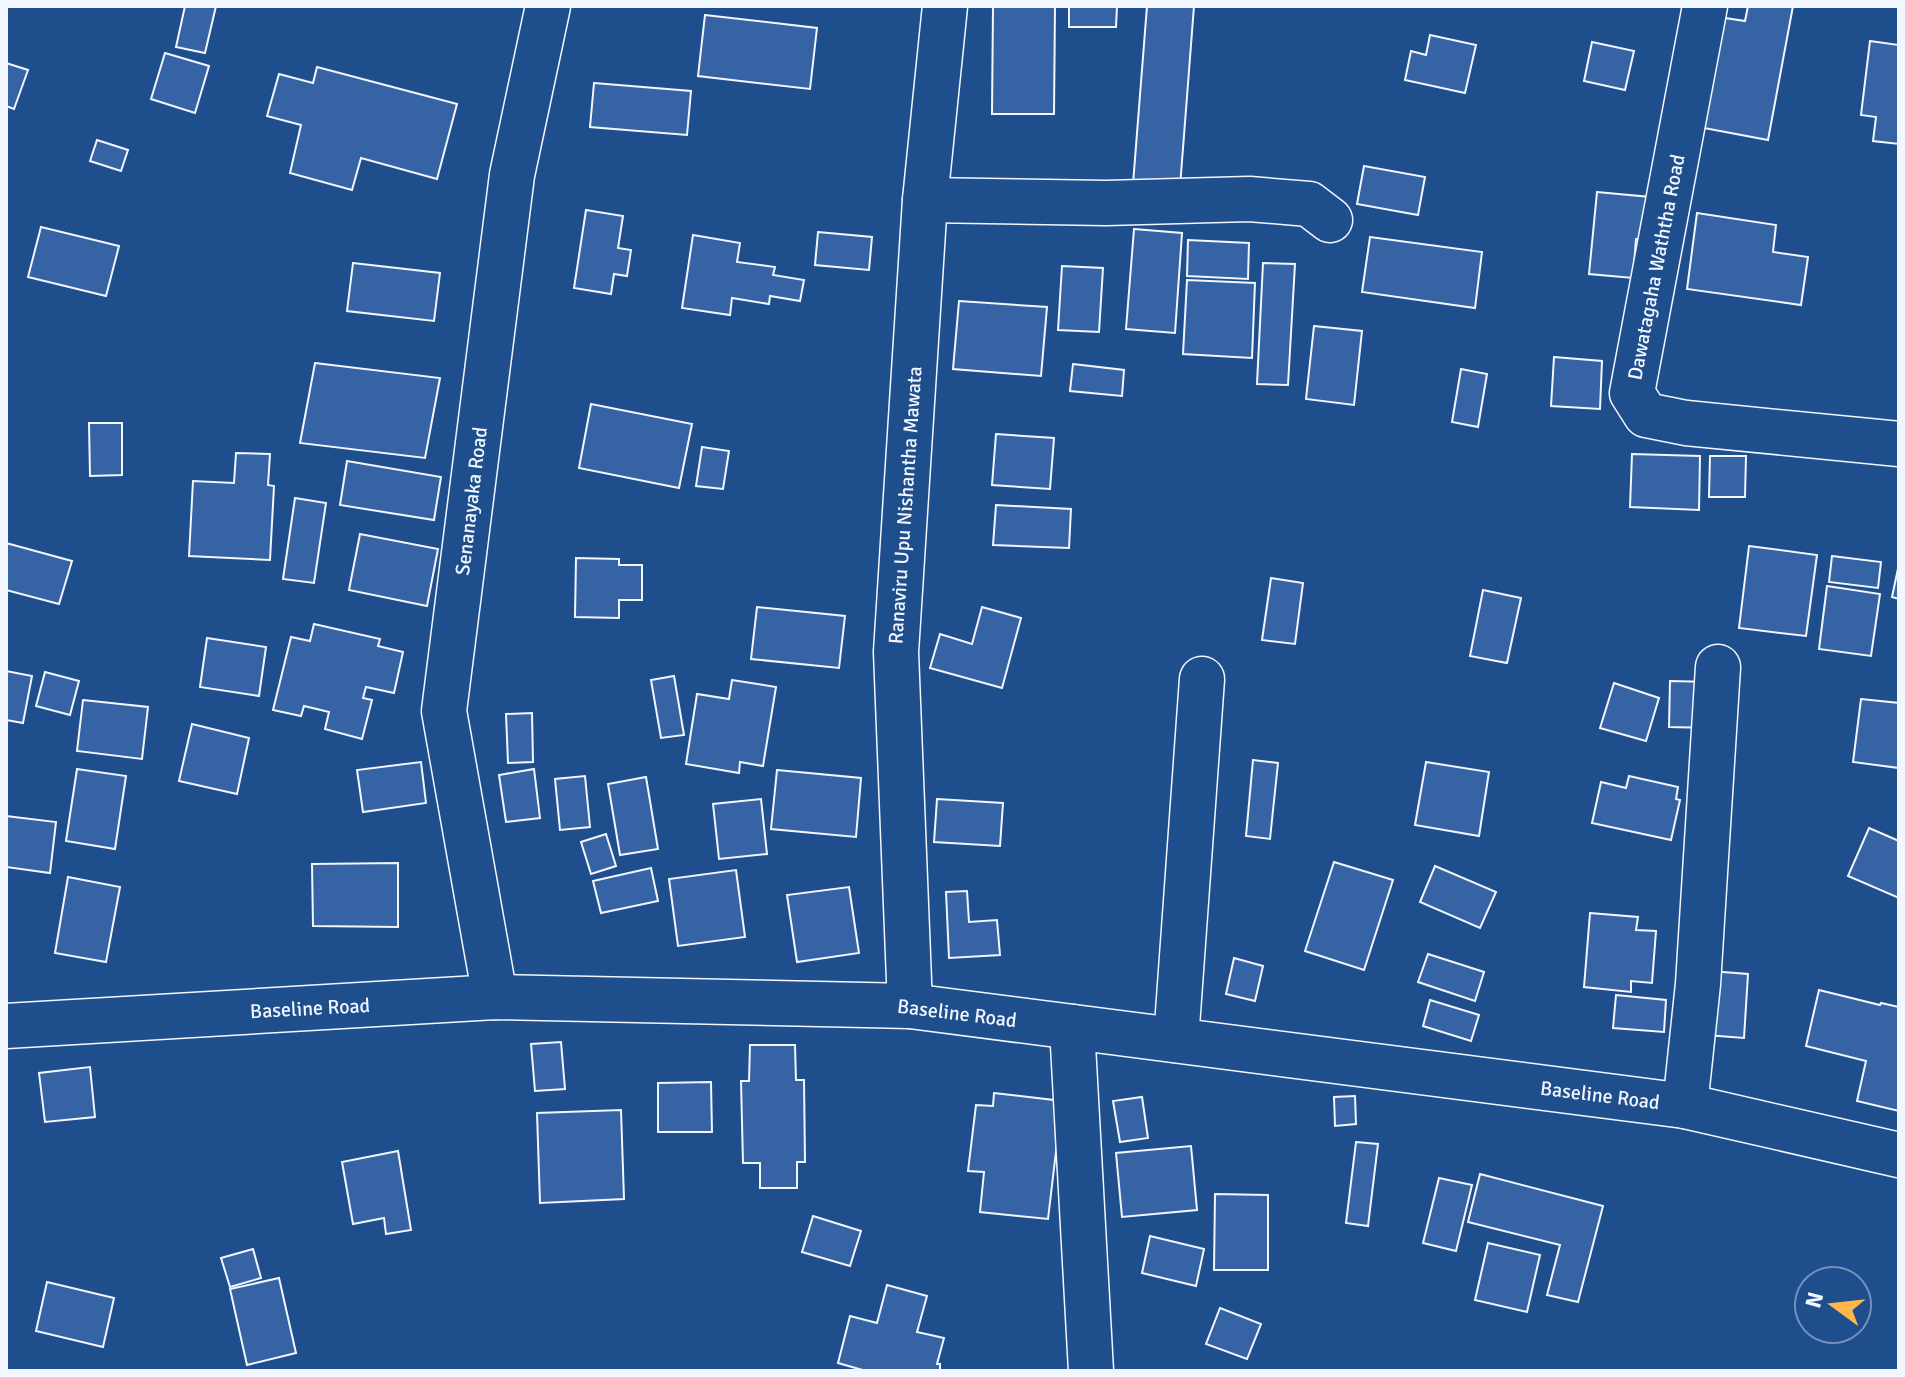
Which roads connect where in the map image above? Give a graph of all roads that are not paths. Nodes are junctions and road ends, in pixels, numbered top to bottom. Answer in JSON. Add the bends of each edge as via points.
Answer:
{"nodes":[{"id":1,"x":548,"y":6,"type":"edge"},
{"id":2,"x":945,"y":6,"type":"edge"},
{"id":3,"x":1705,"y":6,"type":"edge"},
{"id":4,"x":925,"y":200,"type":"junction"},
{"id":5,"x":1330,"y":220,"type":"dead end"},
{"id":6,"x":1899,"y":444,"type":"edge"},
{"id":7,"x":1718,"y":667,"type":"dead end"},
{"id":8,"x":1202,"y":679,"type":"dead end"},
{"id":9,"x":495,"y":997,"type":"junction"},
{"id":10,"x":910,"y":1006,"type":"junction"},
{"id":11,"x":6,"y":1026,"type":"edge"},
{"id":12,"x":1072,"y":1027,"type":"junction"},
{"id":13,"x":1176,"y":1040,"type":"junction"},
{"id":14,"x":1685,"y":1106,"type":"junction"},
{"id":15,"x":1899,"y":1155,"type":"edge"},
{"id":16,"x":1091,"y":1371,"type":"edge"}],
"edges":[{"from":1,"to":9,"type":"street","name":"Senanayaka Road","via":[[512,175],[444,711]]},
{"from":2,"to":4,"type":"street","name":"Ranaviru Upu Nishantha Mawata"},
{"from":3,"to":6,"type":"street","name":"Dawatagaha Waththa Road","via":[[1632,393],[1646,415],[1686,423]]},
{"from":4,"to":5,"type":"street","via":[[1249,199],[1309,204]]},
{"from":4,"to":10,"type":"street","name":"Ranaviru Upu Nishantha Mawata","via":[[896,652]]},
{"from":7,"to":14,"type":"street"},
{"from":8,"to":13,"type":"street"},
{"from":9,"to":10,"type":"street","name":"Baseline Road"},
{"from":9,"to":11,"type":"street","name":"Baseline Road"},
{"from":10,"to":12,"type":"street","name":"Baseline Road"},
{"from":12,"to":13,"type":"street","name":"Baseline Road"},
{"from":12,"to":16,"type":"street"},
{"from":13,"to":14,"type":"street","name":"Baseline Road"},
{"from":14,"to":15,"type":"street","name":"Baseline Road"}]}
